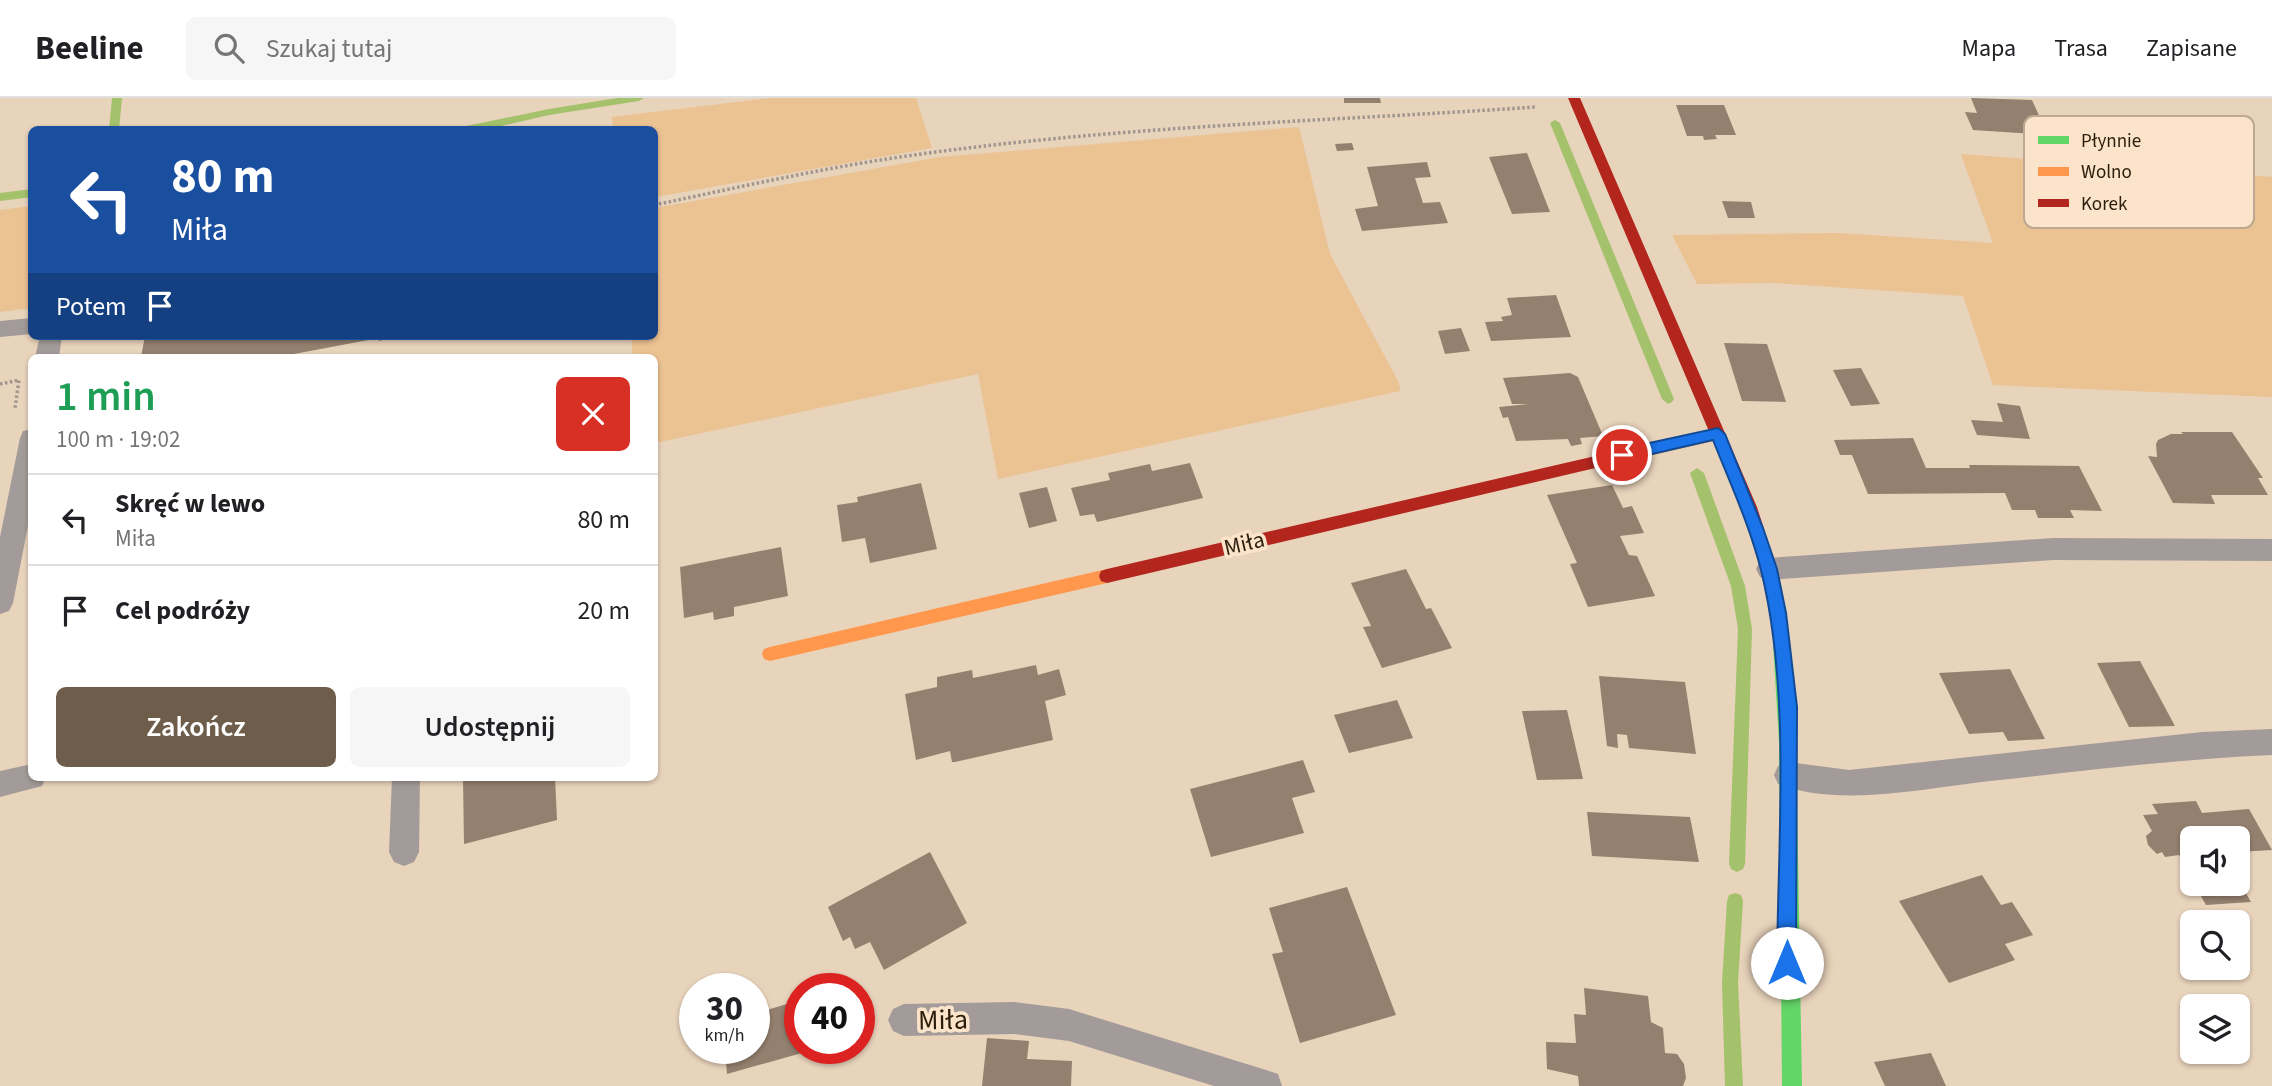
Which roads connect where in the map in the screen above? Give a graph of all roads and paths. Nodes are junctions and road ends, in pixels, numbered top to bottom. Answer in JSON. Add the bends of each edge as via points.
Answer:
{"nodes":[{"id":1,"x":1575,"y":101,"type":"edge"},
{"id":2,"x":658,"y":204,"type":"edge"},
{"id":3,"x":28,"y":326,"type":"edge"},
{"id":4,"x":0,"y":329,"type":"edge"},
{"id":5,"x":0,"y":384,"type":"edge"},
{"id":6,"x":14,"y":415,"type":"dead end"},
{"id":7,"x":1718,"y":434,"type":"junction"},
{"id":8,"x":28,"y":459,"type":"edge"},
{"id":9,"x":2272,"y":550,"type":"edge"},
{"id":10,"x":1769,"y":569,"type":"junction"},
{"id":11,"x":0,"y":603,"type":"edge"},
{"id":12,"x":770,"y":654,"type":"dead end"},
{"id":13,"x":2272,"y":741,"type":"edge"},
{"id":14,"x":1788,"y":775,"type":"junction"},
{"id":15,"x":28,"y":778,"type":"edge"},
{"id":16,"x":406,"y":781,"type":"edge"},
{"id":17,"x":0,"y":784,"type":"edge"},
{"id":18,"x":404,"y":852,"type":"dead end"},
{"id":19,"x":904,"y":1020,"type":"dead end"},
{"id":20,"x":1266,"y":1086,"type":"edge"},
{"id":21,"x":1792,"y":1086,"type":"edge"}],
"edges":[{"from":1,"to":2,"type":"path","via":[[951,150]]},
{"from":1,"to":7,"type":"street"},
{"from":3,"to":4,"type":"lane"},
{"from":5,"to":6,"type":"path","via":[[19,380]]},
{"from":7,"to":10,"type":"street"},
{"from":7,"to":12,"type":"street","name":"Miła"},
{"from":8,"to":11,"type":"lane"},
{"from":9,"to":10,"type":"lane","via":[[2053,549]]},
{"from":10,"to":14,"type":"street","via":[[1788,707]]},
{"from":13,"to":14,"type":"lane","via":[[1849,783]]},
{"from":14,"to":21,"type":"street","via":[[1786,1014]]},
{"from":15,"to":17,"type":"lane"},
{"from":16,"to":18,"type":"lane"},
{"from":19,"to":20,"type":"lane","name":"Miła","via":[[1014,1018],[1069,1025]]}]}
